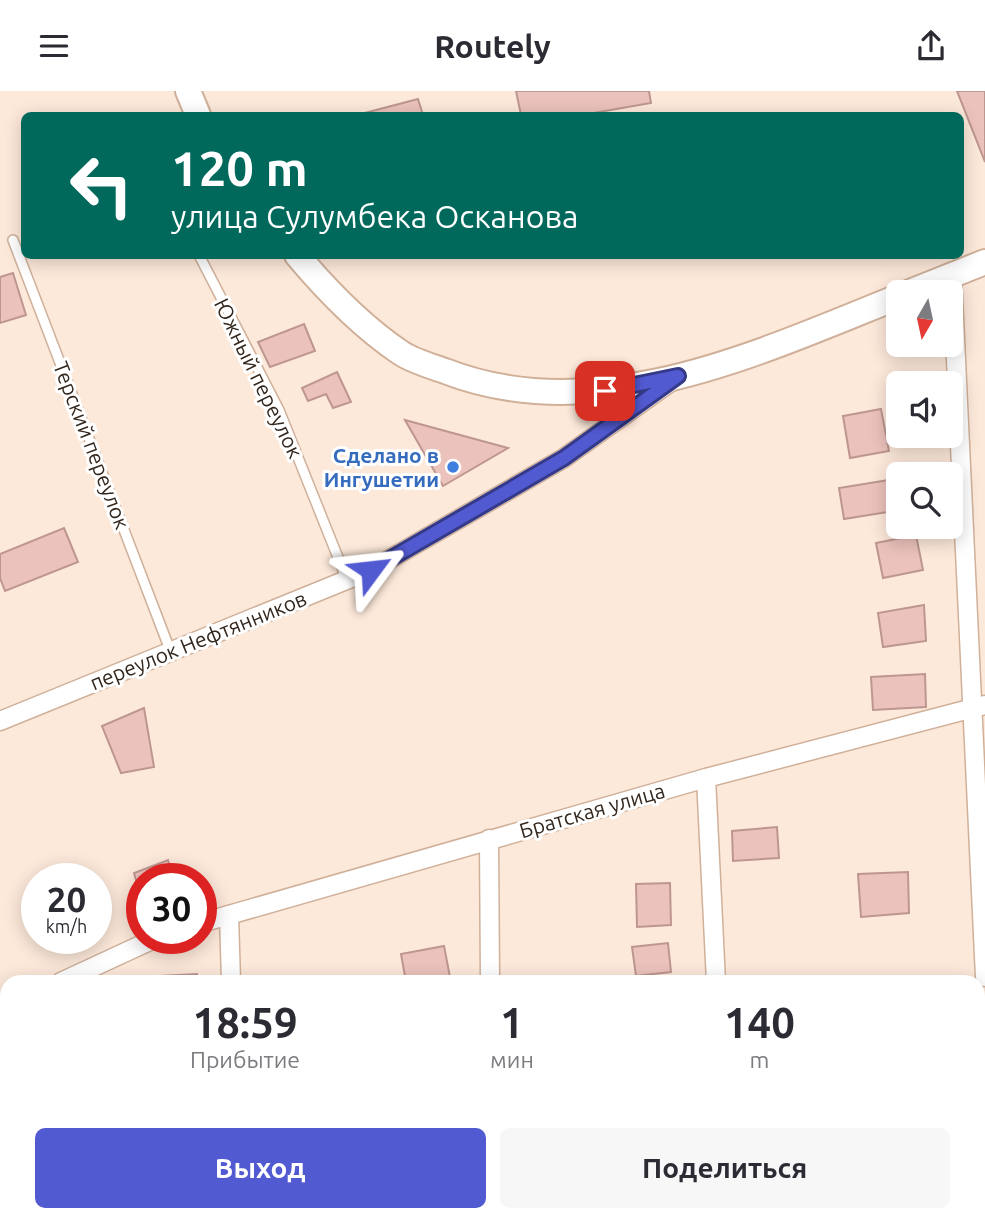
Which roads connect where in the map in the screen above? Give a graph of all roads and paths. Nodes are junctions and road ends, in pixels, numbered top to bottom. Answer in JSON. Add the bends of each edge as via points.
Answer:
{"nodes":[{"id":1,"x":188,"y":91,"type":"edge"},
{"id":2,"x":197,"y":112,"type":"edge"},
{"id":3,"x":13,"y":240,"type":"dead end"},
{"id":4,"x":201,"y":259,"type":"edge"},
{"id":5,"x":300,"y":259,"type":"edge"},
{"id":6,"x":985,"y":262,"type":"edge"},
{"id":7,"x":952,"y":275,"type":"junction"},
{"id":8,"x":940,"y":280,"type":"edge"},
{"id":9,"x":886,"y":302,"type":"edge"},
{"id":10,"x":678,"y":376,"type":"junction"},
{"id":11,"x":347,"y":580,"type":"junction"},
{"id":12,"x":170,"y":650,"type":"junction"},
{"id":13,"x":979,"y":706,"type":"edge"},
{"id":14,"x":0,"y":721,"type":"edge"},
{"id":15,"x":706,"y":778,"type":"junction"},
{"id":16,"x":489,"y":839,"type":"junction"},
{"id":17,"x":983,"y":888,"type":"edge"},
{"id":18,"x":229,"y":915,"type":"junction"},
{"id":19,"x":217,"y":918,"type":"edge"},
{"id":20,"x":126,"y":952,"type":"edge"},
{"id":21,"x":76,"y":975,"type":"edge"},
{"id":22,"x":231,"y":975,"type":"edge"},
{"id":23,"x":490,"y":975,"type":"edge"},
{"id":24,"x":716,"y":975,"type":"edge"},
{"id":25,"x":985,"y":975,"type":"edge"}],
"edges":[{"from":1,"to":2,"type":"main road"},
{"from":3,"to":12,"type":"lane","name":"Терский переулок"},
{"from":4,"to":11,"type":"lane","name":"Южный переулок","via":[[279,410]]},
{"from":5,"to":10,"type":"main road","via":[[337,302],[403,355],[464,379],[551,393],[605,391]]},
{"from":6,"to":7,"type":"main road"},
{"from":7,"to":8,"type":"main road"},
{"from":7,"to":13,"type":"street"},
{"from":9,"to":10,"type":"main road","via":[[789,341]]},
{"from":10,"to":11,"type":"street","name":"переулок Нефтянников","via":[[564,458]]},
{"from":11,"to":12,"type":"street","name":"переулок Нефтянников"},
{"from":12,"to":14,"type":"street","name":"переулок Нефтянников"},
{"from":13,"to":15,"type":"street","name":"Братская улица"},
{"from":13,"to":17,"type":"street"},
{"from":15,"to":16,"type":"street","name":"Братская улица"},
{"from":15,"to":24,"type":"street"},
{"from":16,"to":18,"type":"street","name":"Братская улица"},
{"from":16,"to":23,"type":"street"},
{"from":17,"to":25,"type":"street"},
{"from":18,"to":19,"type":"street","name":"Братская улица"},
{"from":18,"to":22,"type":"street"},
{"from":20,"to":21,"type":"street"}]}
